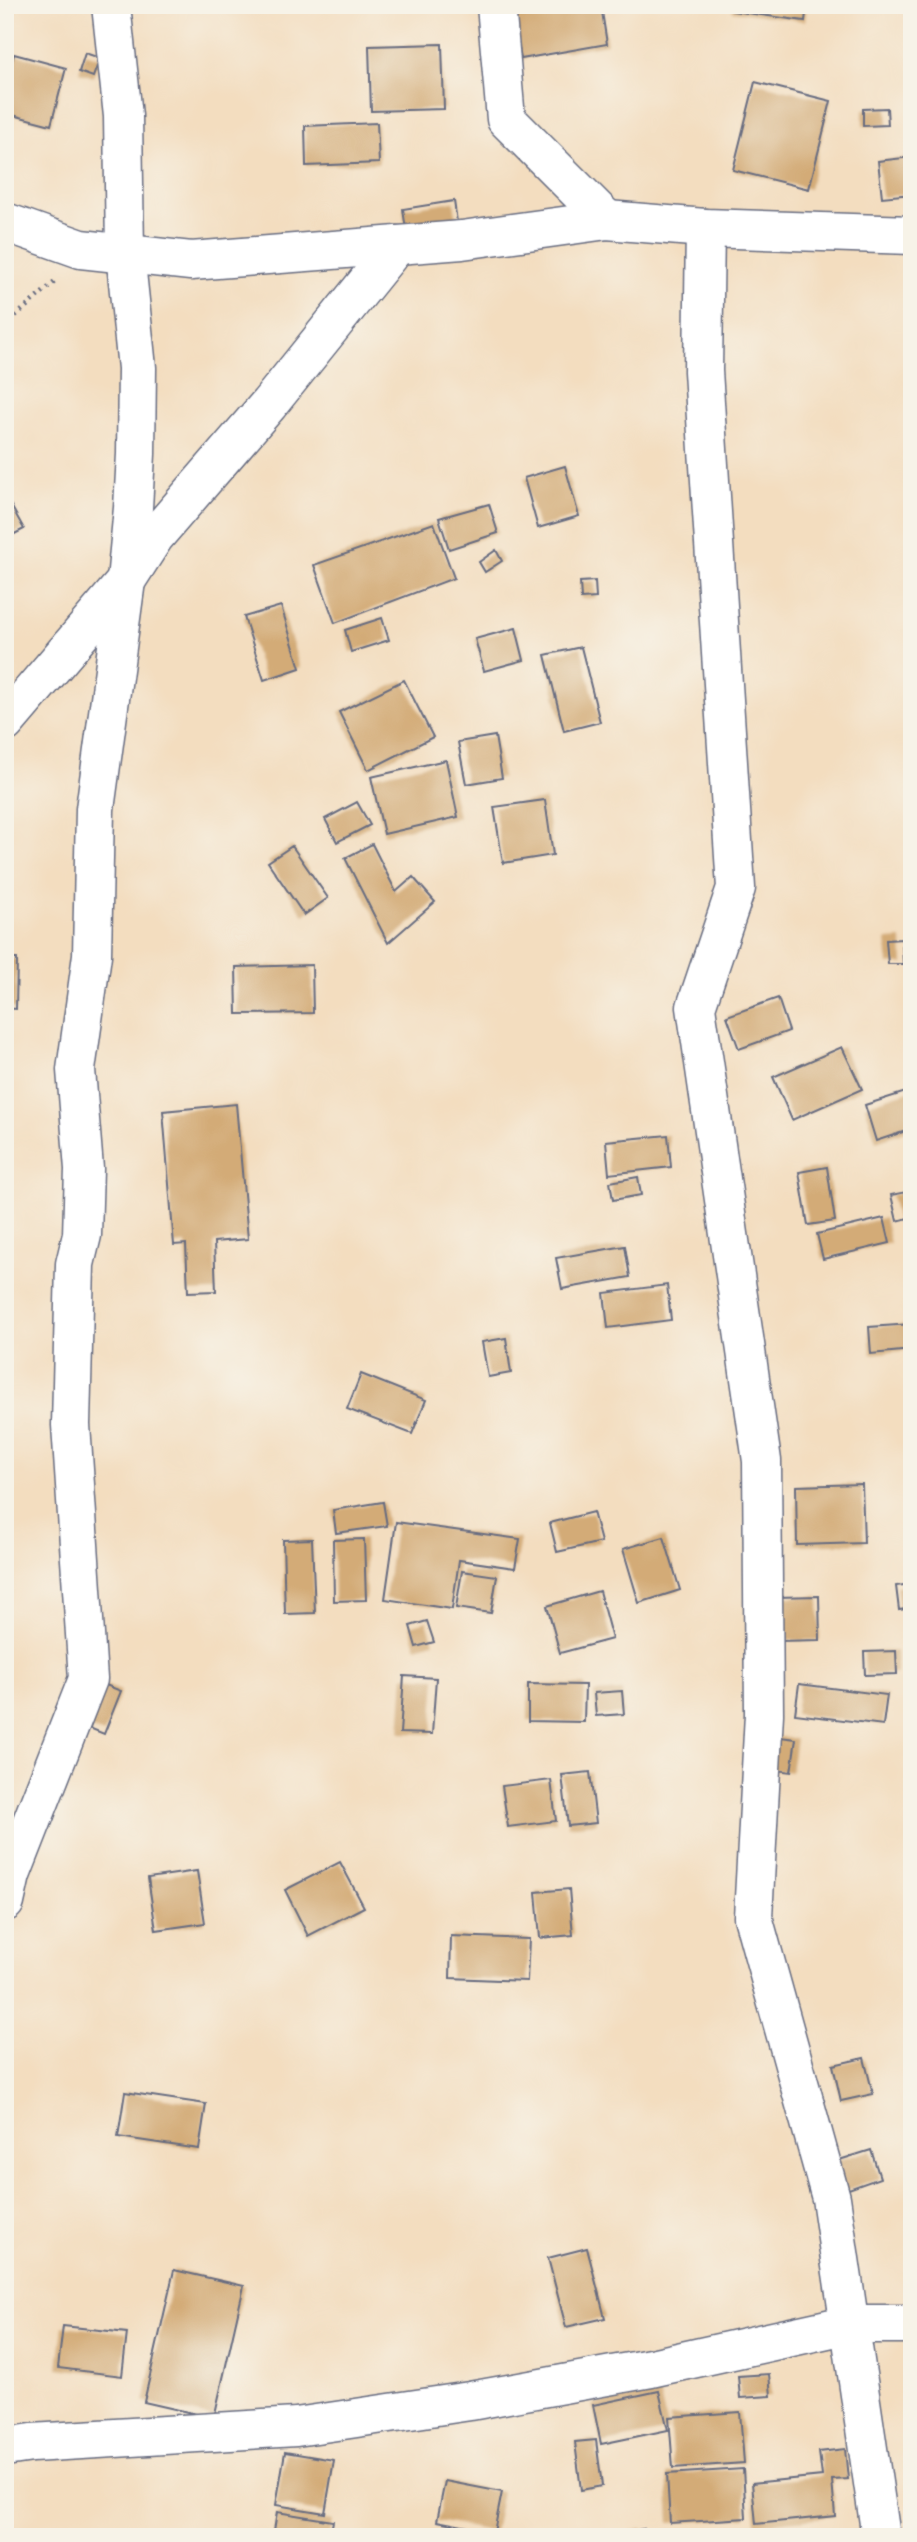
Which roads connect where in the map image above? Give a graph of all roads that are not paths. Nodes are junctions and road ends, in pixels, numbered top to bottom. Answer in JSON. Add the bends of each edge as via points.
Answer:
{"nodes":[{"id":1,"x":111,"y":5,"type":"edge"},
{"id":2,"x":496,"y":5,"type":"edge"},
{"id":3,"x":607,"y":220,"type":"junction"},
{"id":4,"x":5,"y":222,"type":"edge"},
{"id":5,"x":705,"y":228,"type":"junction"},
{"id":6,"x":912,"y":235,"type":"edge"},
{"id":7,"x":397,"y":245,"type":"junction"},
{"id":8,"x":125,"y":253,"type":"junction"},
{"id":9,"x":126,"y":581,"type":"junction"},
{"id":10,"x":5,"y":723,"type":"edge"},
{"id":11,"x":5,"y":1902,"type":"edge"},
{"id":12,"x":850,"y":2324,"type":"junction"},
{"id":13,"x":912,"y":2325,"type":"edge"},
{"id":14,"x":5,"y":2446,"type":"edge"},
{"id":15,"x":881,"y":2537,"type":"edge"}],
"edges":[{"from":1,"to":8,"type":"street","via":[[123,116]]},
{"from":2,"to":3,"type":"street","via":[[506,119]]},
{"from":3,"to":5,"type":"street"},
{"from":3,"to":7,"type":"street"},
{"from":4,"to":8,"type":"street","via":[[80,248]]},
{"from":5,"to":6,"type":"street"},
{"from":5,"to":12,"type":"street","via":[[703,370],[736,888],[696,1007],[762,1461],[764,1714],[752,1917],[831,2198]]},
{"from":7,"to":8,"type":"street","via":[[191,261]]},
{"from":7,"to":9,"type":"street","via":[[155,536]]},
{"from":8,"to":9,"type":"street","via":[[137,368]]},
{"from":9,"to":10,"type":"street"},
{"from":9,"to":11,"type":"street","via":[[95,809],[92,955],[76,1070],[84,1169],[82,1235],[75,1264],[71,1425],[88,1679],[11,1875]]},
{"from":12,"to":13,"type":"street"},
{"from":12,"to":14,"type":"street","via":[[651,2368],[296,2427]]},
{"from":12,"to":15,"type":"street"}]}
